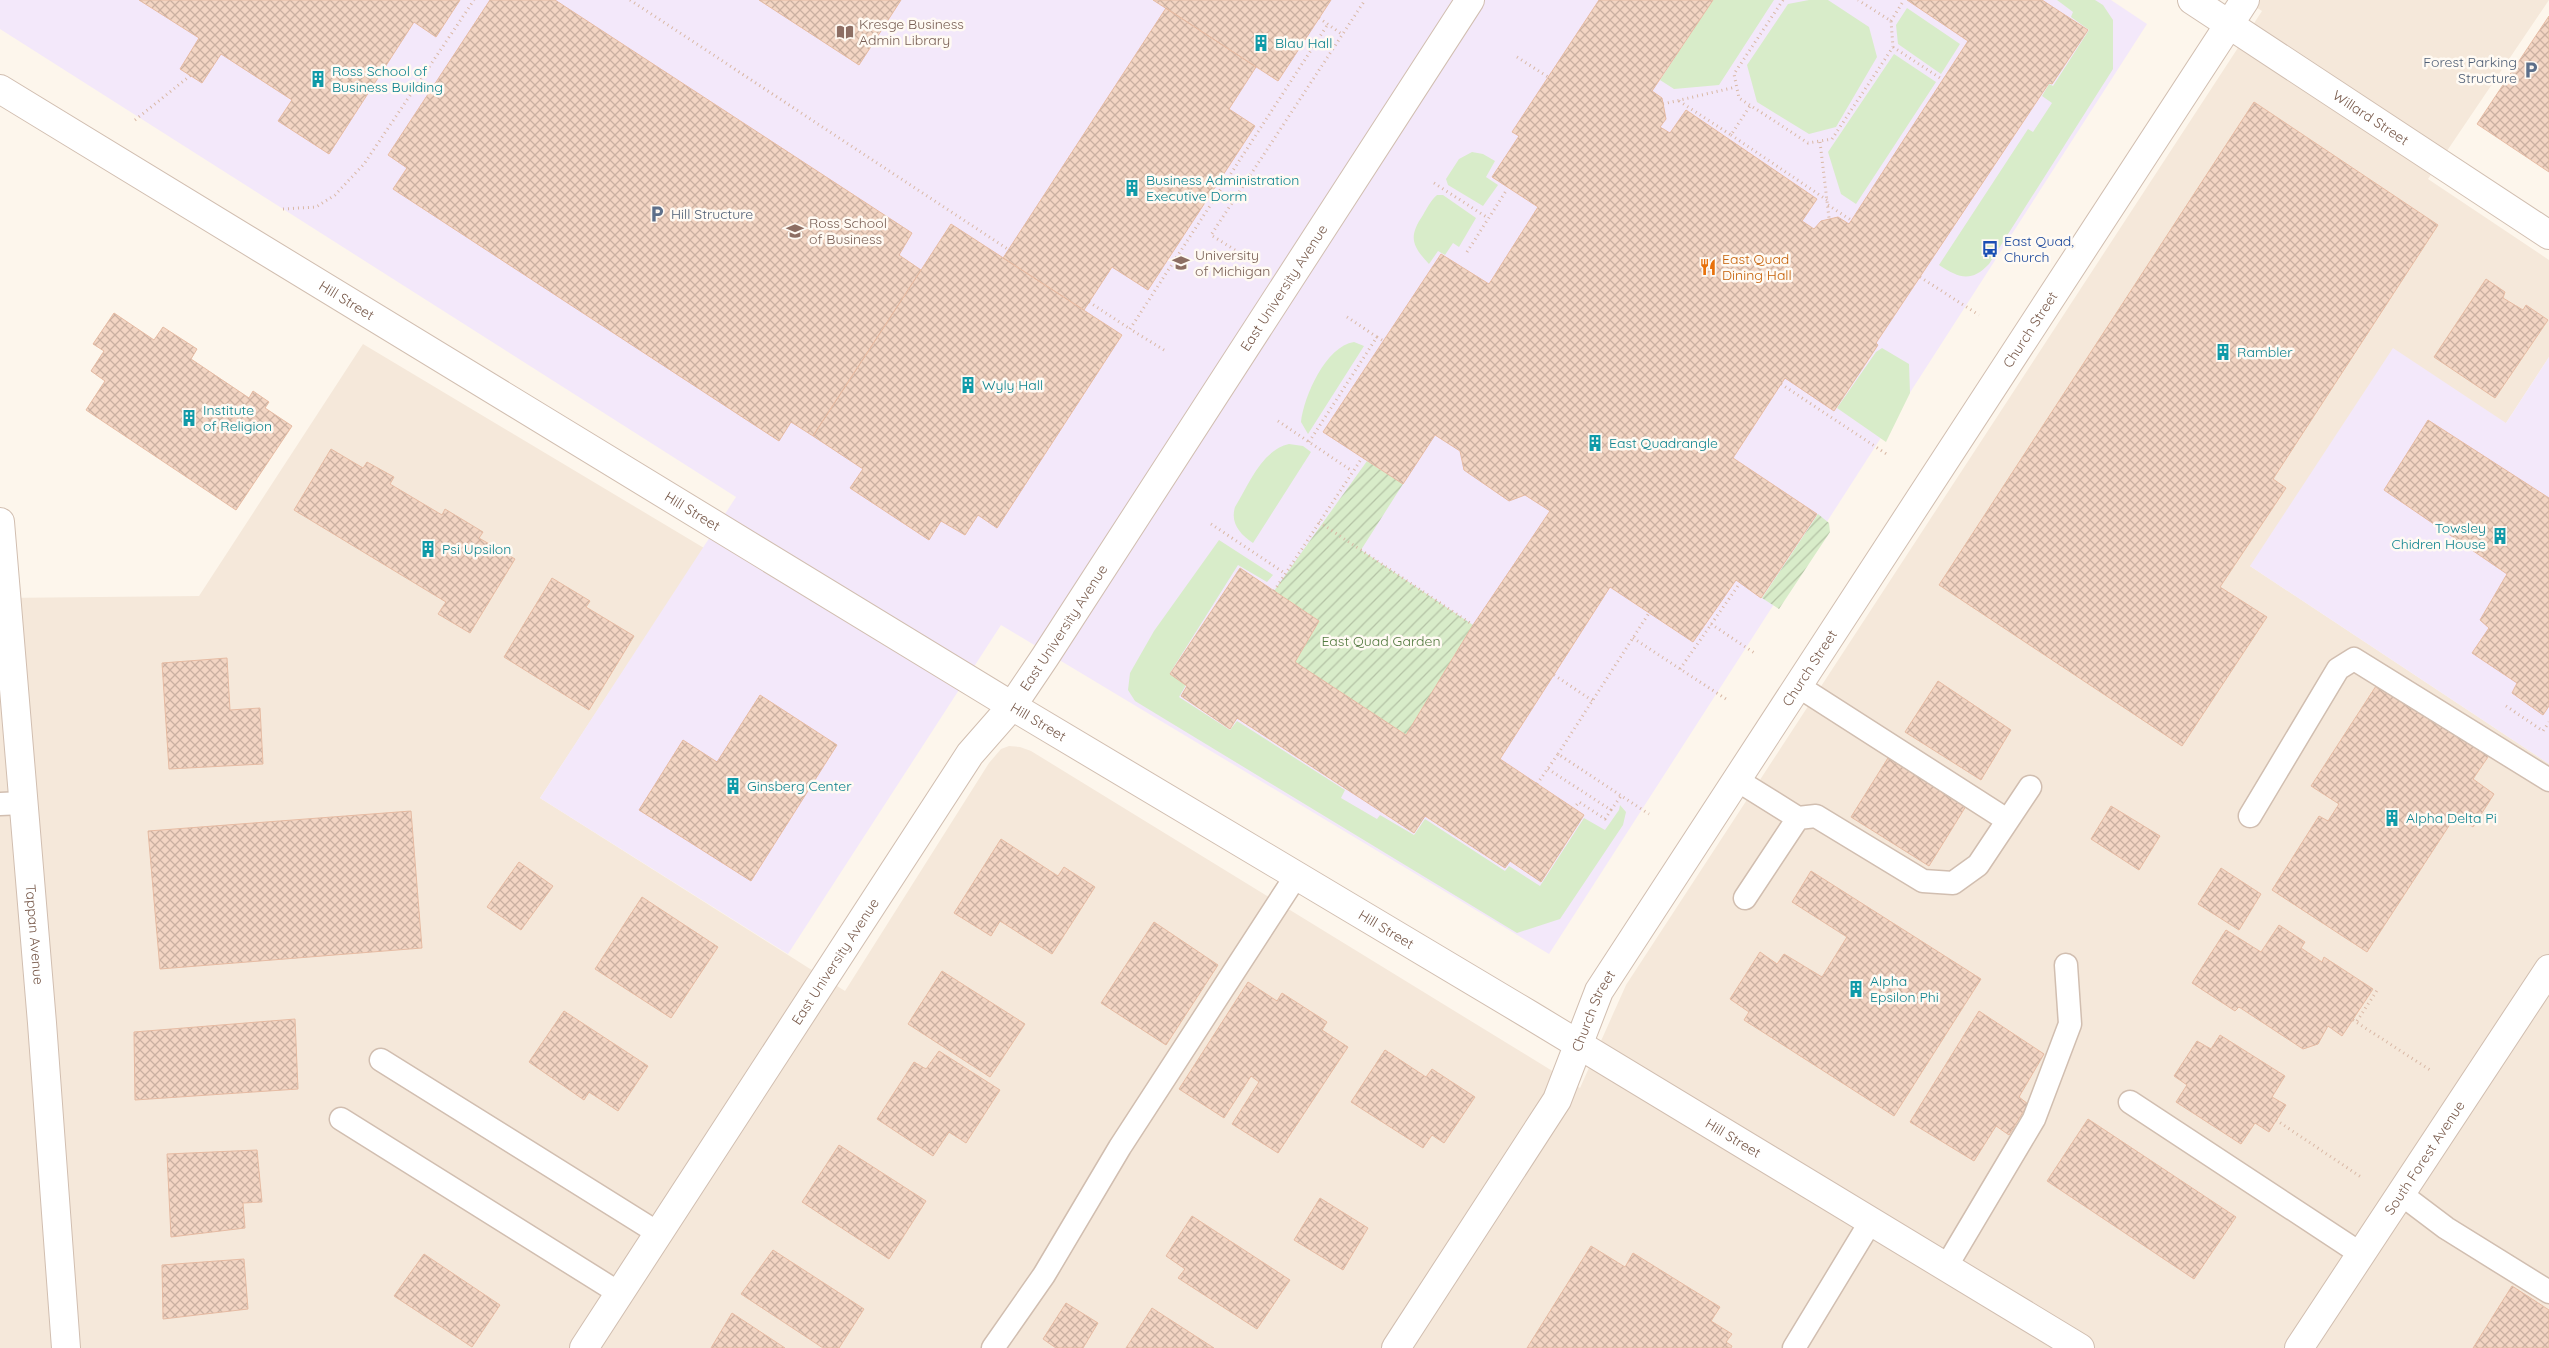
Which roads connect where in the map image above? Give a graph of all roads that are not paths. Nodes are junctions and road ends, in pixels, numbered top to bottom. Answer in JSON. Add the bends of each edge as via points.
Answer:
{"nodes":[{"id":1,"x":1470,"y":0,"type":"edge"},
{"id":2,"x":2192,"y":0,"type":"edge"},
{"id":3,"x":2245,"y":0,"type":"edge"},
{"id":4,"x":2229,"y":24,"type":"junction"},
{"id":5,"x":0,"y":89,"type":"edge"},
{"id":6,"x":2549,"y":235,"type":"edge"},
{"id":7,"x":0,"y":522,"type":"edge"},
{"id":8,"x":1798,"y":686,"type":"junction"},
{"id":9,"x":1012,"y":706,"type":"junction"},
{"id":10,"x":1737,"y":780,"type":"junction"},
{"id":11,"x":2549,"y":780,"type":"edge"},
{"id":12,"x":2030,"y":787,"type":"dead end"},
{"id":13,"x":12,"y":804,"type":"edge"},
{"id":14,"x":2250,"y":816,"type":"dead end"},
{"id":15,"x":1798,"y":818,"type":"junction"},
{"id":16,"x":2007,"y":820,"type":"junction"},
{"id":17,"x":1296,"y":876,"type":"junction"},
{"id":18,"x":1745,"y":898,"type":"dead end"},
{"id":19,"x":2066,"y":965,"type":"dead end"},
{"id":20,"x":2549,"y":969,"type":"edge"},
{"id":21,"x":1577,"y":1043,"type":"junction"},
{"id":22,"x":381,"y":1060,"type":"dead end"},
{"id":23,"x":2130,"y":1102,"type":"dead end"},
{"id":24,"x":341,"y":1119,"type":"dead end"},
{"id":25,"x":2401,"y":1194,"type":"junction"},
{"id":26,"x":1871,"y":1222,"type":"junction"},
{"id":27,"x":658,"y":1233,"type":"junction"},
{"id":28,"x":2361,"y":1254,"type":"junction"},
{"id":29,"x":1946,"y":1267,"type":"junction"},
{"id":30,"x":2549,"y":1292,"type":"edge"},
{"id":31,"x":619,"y":1293,"type":"junction"},
{"id":32,"x":66,"y":1348,"type":"edge"},
{"id":33,"x":584,"y":1348,"type":"edge"},
{"id":34,"x":994,"y":1348,"type":"edge"},
{"id":35,"x":1396,"y":1348,"type":"edge"},
{"id":36,"x":1794,"y":1348,"type":"edge"},
{"id":37,"x":2080,"y":1348,"type":"edge"},
{"id":38,"x":2299,"y":1348,"type":"edge"}],
"edges":[{"from":1,"to":9,"type":"street","name":"East University Avenue"},
{"from":2,"to":4,"type":"street","name":"Willard Street"},
{"from":3,"to":4,"type":"street","name":"Church Street"},
{"from":4,"to":6,"type":"street","name":"Willard Street"},
{"from":4,"to":8,"type":"street","name":"Church Street"},
{"from":5,"to":9,"type":"street","name":"Hill Street"},
{"from":7,"to":13,"type":"street","name":"Tappan Avenue"},
{"from":8,"to":10,"type":"street","name":"Church Street"},
{"from":8,"to":16,"type":"lane"},
{"from":9,"to":17,"type":"street","name":"Hill Street"},
{"from":9,"to":27,"type":"street","name":"East University Avenue","via":[[970,754]]},
{"from":10,"to":15,"type":"lane"},
{"from":10,"to":21,"type":"street","name":"Church Street","via":[[1599,991]]},
{"from":11,"to":14,"type":"lane","via":[[2354,658],[2338,669]]},
{"from":12,"to":16,"type":"lane"},
{"from":13,"to":32,"type":"street","name":"Tappan Avenue"},
{"from":15,"to":16,"type":"lane","via":[[1816,816],[1923,881],[1953,883],[1978,865]]},
{"from":15,"to":18,"type":"lane"},
{"from":17,"to":21,"type":"street","name":"Hill Street"},
{"from":17,"to":34,"type":"lane","via":[[1120,1147],[1044,1275]]},
{"from":19,"to":29,"type":"lane","via":[[2070,1024],[2034,1119]]},
{"from":20,"to":25,"type":"street","name":"South Forest Avenue"},
{"from":21,"to":26,"type":"street","name":"Hill Street"},
{"from":21,"to":35,"type":"street","name":"Church Street","via":[[1557,1100]]},
{"from":22,"to":27,"type":"lane"},
{"from":23,"to":28,"type":"lane"},
{"from":24,"to":31,"type":"lane"},
{"from":25,"to":28,"type":"street","name":"South Forest Avenue"},
{"from":25,"to":30,"type":"lane","via":[[2446,1228]]},
{"from":26,"to":29,"type":"street","name":"Hill Street"},
{"from":26,"to":36,"type":"lane"},
{"from":27,"to":31,"type":"street","name":"East University Avenue"},
{"from":28,"to":38,"type":"street","name":"South Forest Avenue"},
{"from":29,"to":37,"type":"street","name":"Hill Street"},
{"from":31,"to":33,"type":"street","name":"East University Avenue"}]}
